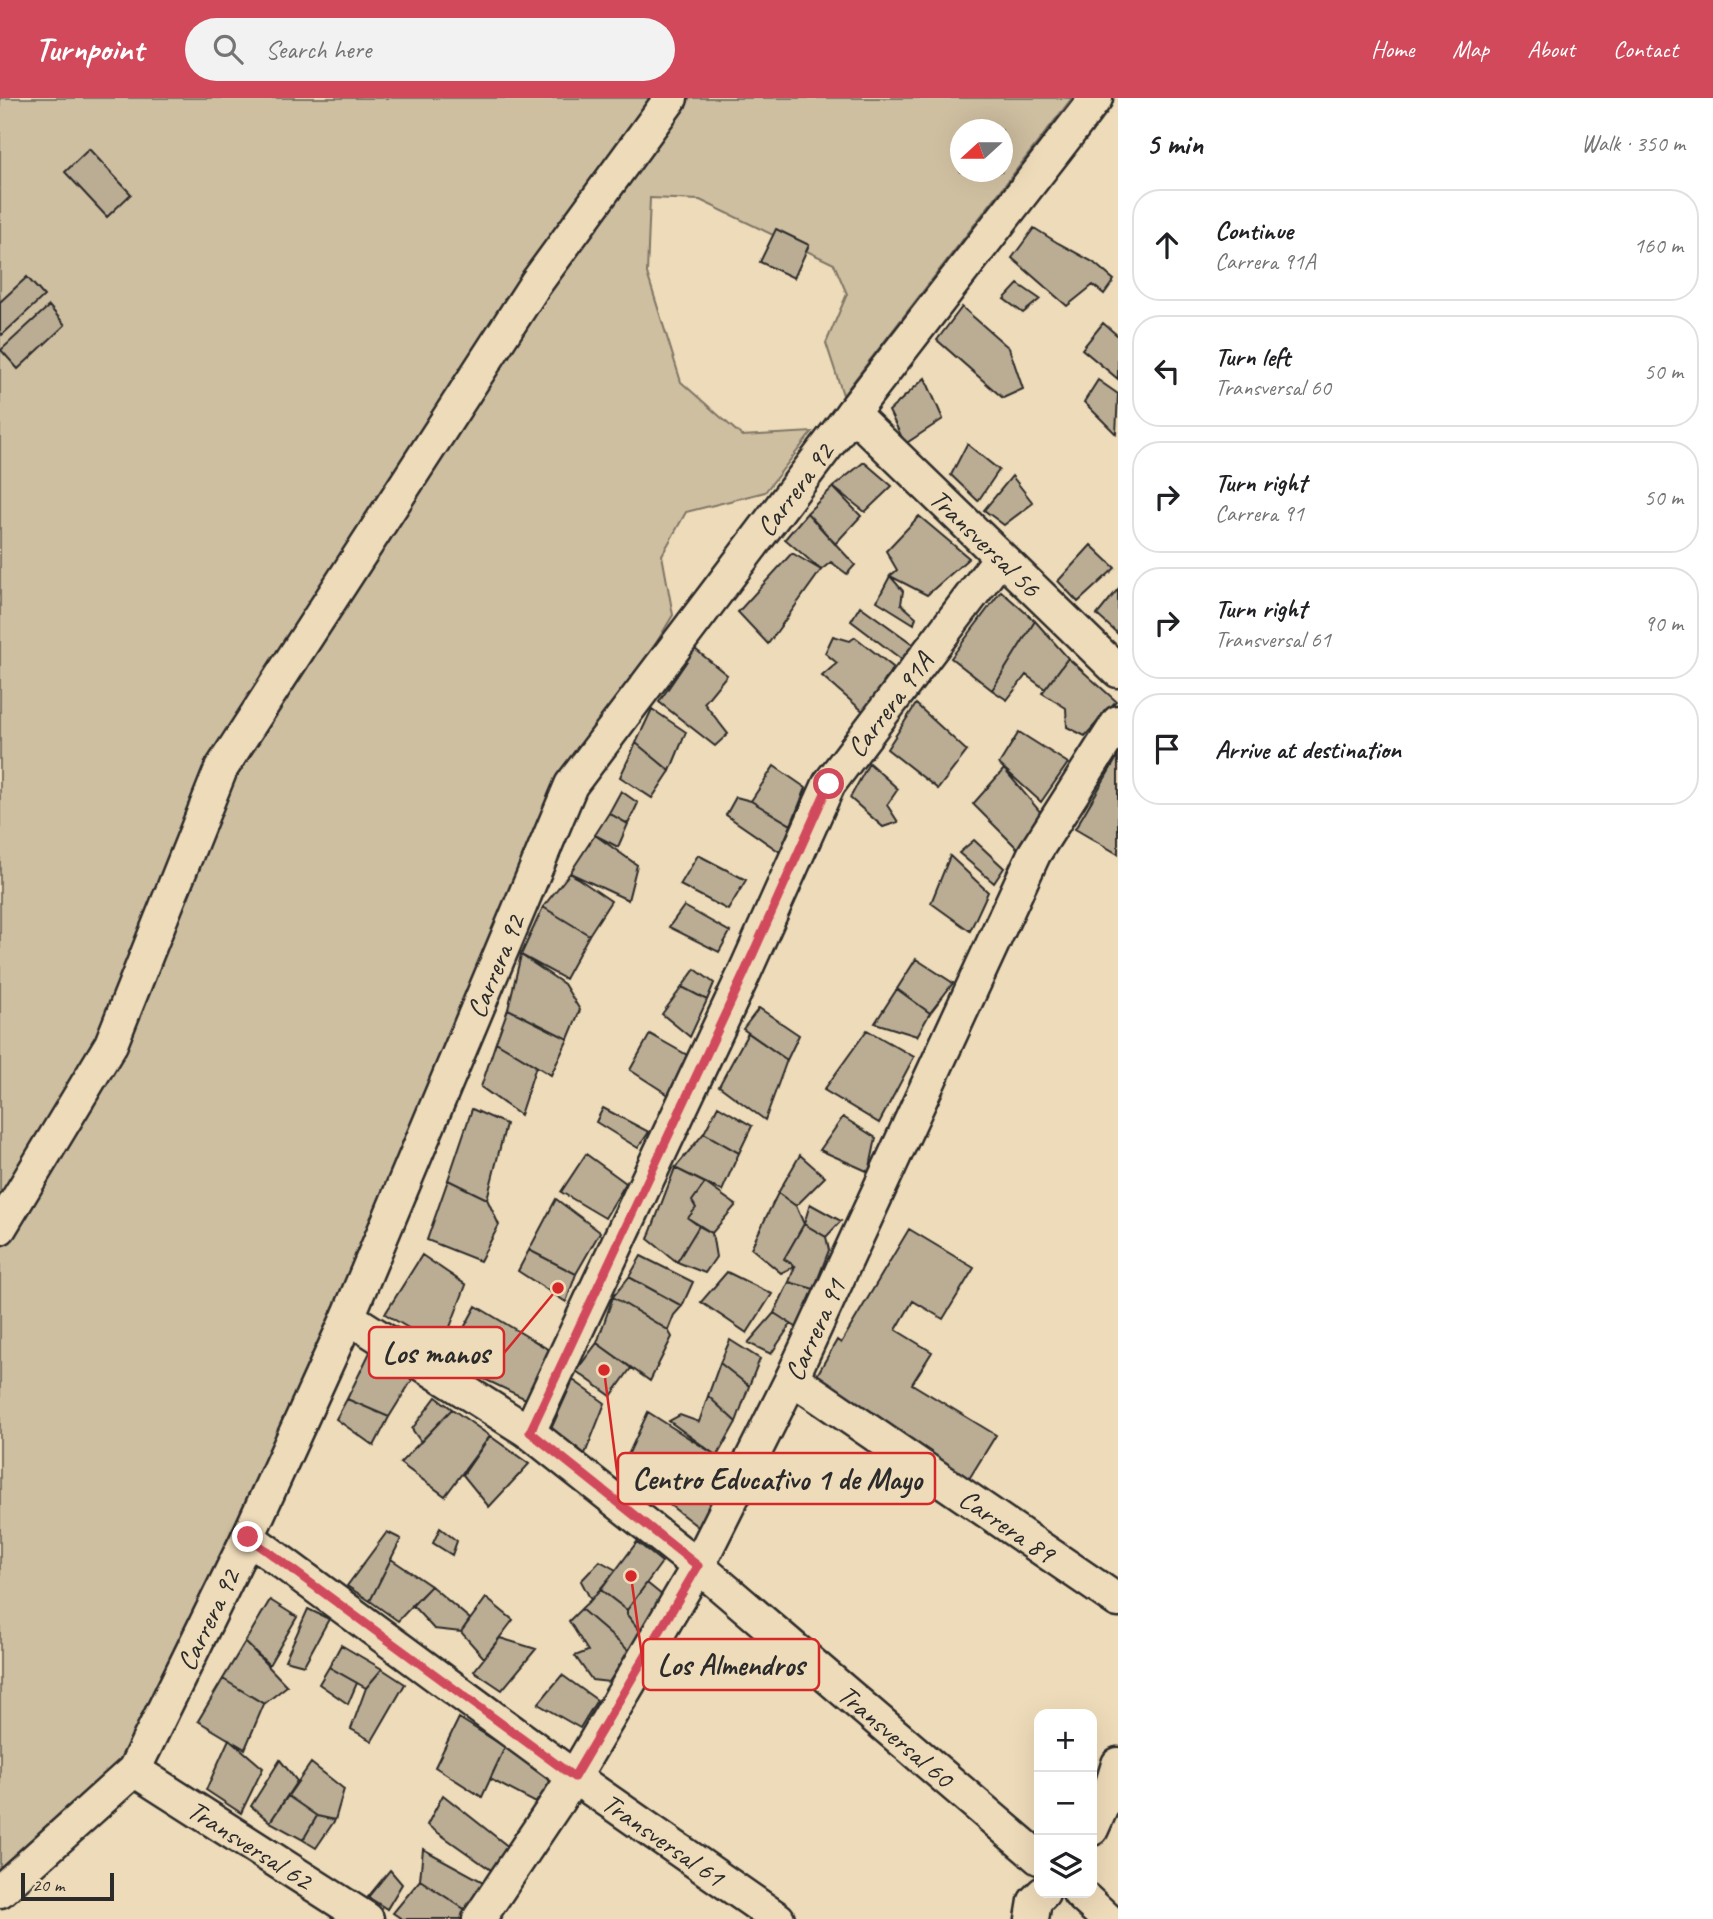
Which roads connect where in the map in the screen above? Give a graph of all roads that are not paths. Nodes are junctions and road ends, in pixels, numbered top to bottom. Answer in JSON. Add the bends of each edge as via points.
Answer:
{"nodes":[{"id":1,"x":671,"y":98,"type":"edge"},
{"id":2,"x":1096,"y":98,"type":"edge"},
{"id":3,"x":852,"y":412,"type":"junction"},
{"id":4,"x":1000,"y":558,"type":"junction"},
{"id":5,"x":1118,"y":671,"type":"edge"},
{"id":6,"x":1118,"y":722,"type":"edge"},
{"id":7,"x":0,"y":1228,"type":"edge"},
{"id":8,"x":348,"y":1317,"type":"junction"},
{"id":9,"x":792,"y":1378,"type":"junction"},
{"id":10,"x":530,"y":1432,"type":"junction"},
{"id":11,"x":248,"y":1537,"type":"junction"},
{"id":12,"x":698,"y":1566,"type":"junction"},
{"id":13,"x":1118,"y":1601,"type":"edge"},
{"id":14,"x":1118,"y":1764,"type":"edge"},
{"id":15,"x":134,"y":1770,"type":"junction"},
{"id":16,"x":574,"y":1777,"type":"junction"},
{"id":17,"x":1097,"y":1818,"type":"edge"},
{"id":18,"x":1034,"y":1854,"type":"edge"},
{"id":19,"x":0,"y":1891,"type":"edge"},
{"id":20,"x":1038,"y":1898,"type":"edge"},
{"id":21,"x":1084,"y":1898,"type":"edge"},
{"id":22,"x":367,"y":1919,"type":"edge"},
{"id":23,"x":479,"y":1919,"type":"edge"},
{"id":24,"x":778,"y":1919,"type":"edge"},
{"id":25,"x":1032,"y":1919,"type":"edge"},
{"id":26,"x":1107,"y":1919,"type":"edge"}],
"edges":[{"from":1,"to":7,"type":"street","via":[[536,283],[222,769],[111,1044]]},
{"from":2,"to":3,"type":"street","name":"Carrera 92"},
{"from":3,"to":4,"type":"street","name":"Transversal 56"},
{"from":3,"to":8,"type":"street","name":"Carrera 92","via":[[571,785]]},
{"from":4,"to":5,"type":"street","name":"Transversal 56"},
{"from":4,"to":10,"type":"street","name":"Carrera 91A","via":[[829,784]]},
{"from":6,"to":9,"type":"street","name":"Carrera 91","via":[[1034,854]]},
{"from":8,"to":10,"type":"street","name":"Transversal 60"},
{"from":8,"to":11,"type":"street","name":"Carrera 92"},
{"from":9,"to":12,"type":"street","name":"Carrera 91"},
{"from":9,"to":13,"type":"street","name":"Carrera 89"},
{"from":10,"to":12,"type":"street","name":"Transversal 60"},
{"from":11,"to":15,"type":"street","name":"Carrera 92"},
{"from":11,"to":16,"type":"street","name":"Transversal 61"},
{"from":12,"to":16,"type":"street","name":"Carrera 91"},
{"from":12,"to":18,"type":"street","name":"Transversal 60"},
{"from":14,"to":17,"type":"street"},
{"from":15,"to":19,"type":"street","name":"Carrera 92"},
{"from":15,"to":22,"type":"street","name":"Transversal 62"},
{"from":16,"to":23,"type":"street","name":"Carrera 91"},
{"from":16,"to":24,"type":"street","name":"Transversal 61"},
{"from":20,"to":25,"type":"street"},
{"from":21,"to":26,"type":"street"}]}
